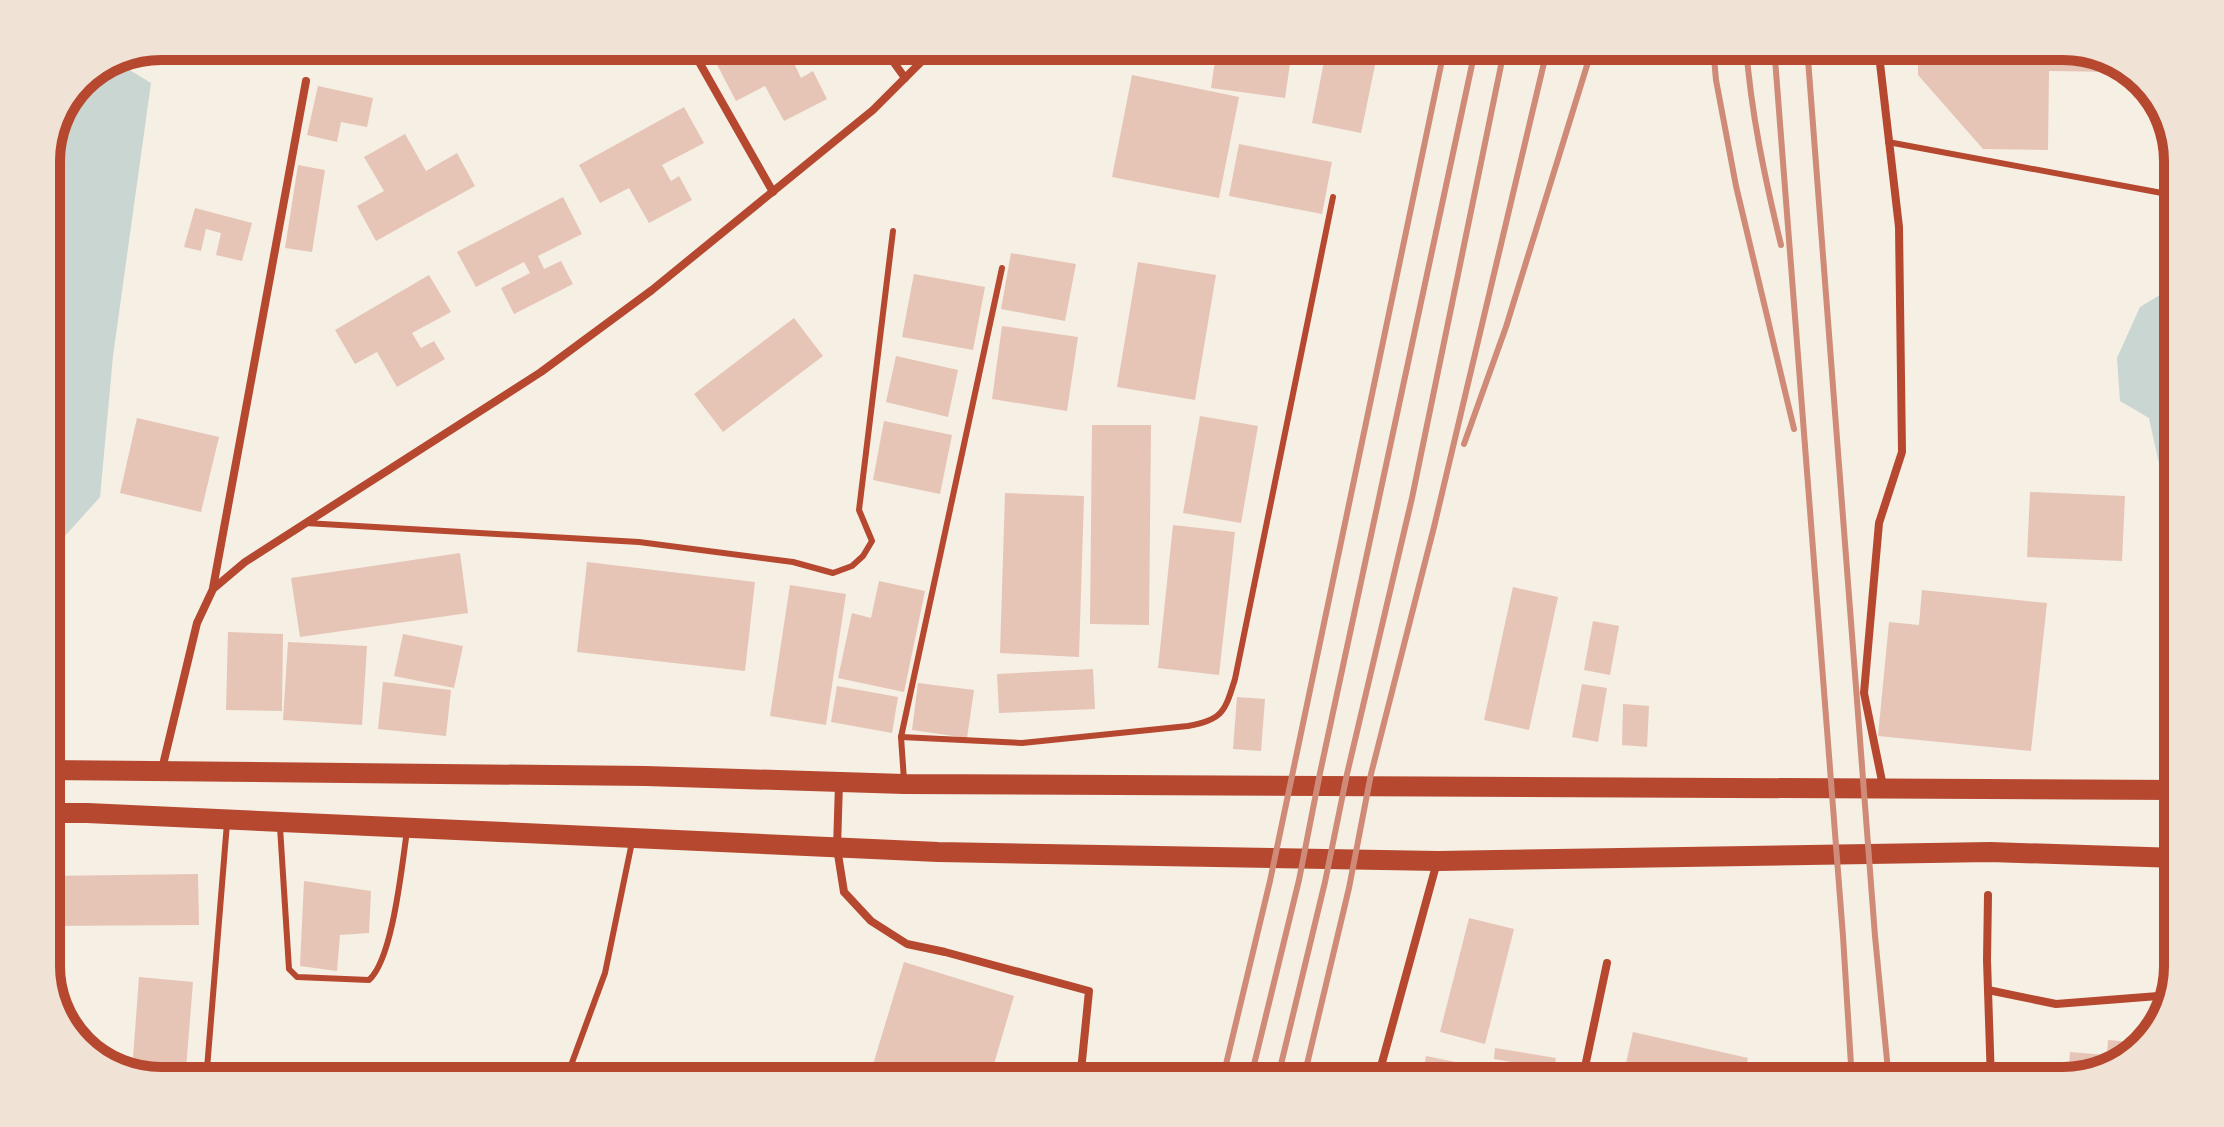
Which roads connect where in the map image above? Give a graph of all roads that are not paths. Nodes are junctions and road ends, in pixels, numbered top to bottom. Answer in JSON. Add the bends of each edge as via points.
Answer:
{"nodes":[{"id":1,"x":698,"y":60,"type":"edge"},
{"id":2,"x":892,"y":60,"type":"edge"},
{"id":3,"x":923,"y":60,"type":"edge"},
{"id":4,"x":1879,"y":60,"type":"edge"},
{"id":5,"x":905,"y":78,"type":"junction"},
{"id":6,"x":306,"y":81,"type":"dead end"},
{"id":7,"x":1888,"y":142,"type":"junction"},
{"id":8,"x":773,"y":192,"type":"junction"},
{"id":9,"x":2164,"y":193,"type":"edge"},
{"id":10,"x":1333,"y":197,"type":"dead end"},
{"id":11,"x":893,"y":231,"type":"dead end"},
{"id":12,"x":1002,"y":268,"type":"dead end"},
{"id":13,"x":305,"y":523,"type":"junction"},
{"id":14,"x":213,"y":589,"type":"junction"},
{"id":15,"x":901,"y":737,"type":"junction"},
{"id":16,"x":60,"y":770,"type":"edge"},
{"id":17,"x":162,"y":771,"type":"junction"},
{"id":18,"x":839,"y":782,"type":"junction"},
{"id":19,"x":904,"y":784,"type":"junction"},
{"id":20,"x":1883,"y":788,"type":"junction"},
{"id":21,"x":2164,"y":790,"type":"edge"},
{"id":22,"x":60,"y":813,"type":"edge"},
{"id":23,"x":227,"y":820,"type":"junction"},
{"id":24,"x":280,"y":822,"type":"junction"},
{"id":25,"x":407,"y":827,"type":"junction"},
{"id":26,"x":633,"y":838,"type":"junction"},
{"id":27,"x":837,"y":848,"type":"junction"},
{"id":28,"x":2164,"y":858,"type":"edge"},
{"id":29,"x":1438,"y":861,"type":"junction"},
{"id":30,"x":1988,"y":895,"type":"dead end"},
{"id":31,"x":1607,"y":963,"type":"dead end"},
{"id":32,"x":1988,"y":990,"type":"junction"},
{"id":33,"x":2160,"y":996,"type":"edge"},
{"id":34,"x":207,"y":1067,"type":"edge"},
{"id":35,"x":570,"y":1067,"type":"edge"},
{"id":36,"x":1081,"y":1067,"type":"edge"},
{"id":37,"x":1381,"y":1067,"type":"edge"},
{"id":38,"x":1585,"y":1067,"type":"edge"},
{"id":39,"x":1991,"y":1067,"type":"edge"}],
"edges":[{"from":1,"to":8,"type":"street"},
{"from":2,"to":5,"type":"street"},
{"from":3,"to":5,"type":"street"},
{"from":4,"to":7,"type":"street"},
{"from":5,"to":8,"type":"street"},
{"from":6,"to":14,"type":"street"},
{"from":7,"to":9,"type":"lane"},
{"from":7,"to":20,"type":"street","via":[[1899,227],[1902,452],[1879,523],[1864,693]]},
{"from":8,"to":13,"type":"street","via":[[541,372]]},
{"from":10,"to":15,"type":"lane","via":[[1235,679],[1219,716],[1188,726],[1022,743]]},
{"from":11,"to":13,"type":"lane","via":[[859,510],[872,541],[852,566],[833,573],[793,562],[639,542]]},
{"from":12,"to":15,"type":"lane"},
{"from":13,"to":14,"type":"street"},
{"from":14,"to":17,"type":"street","via":[[197,623]]},
{"from":15,"to":19,"type":"lane"},
{"from":16,"to":17,"type":"main road"},
{"from":17,"to":18,"type":"main road"},
{"from":18,"to":19,"type":"main road"},
{"from":18,"to":27,"type":"street"},
{"from":19,"to":20,"type":"main road"},
{"from":20,"to":21,"type":"main road"},
{"from":22,"to":23,"type":"main road"},
{"from":23,"to":24,"type":"main road"},
{"from":23,"to":34,"type":"lane"},
{"from":24,"to":25,"type":"main road"},
{"from":24,"to":25,"type":"lane","via":[[289,969],[297,977],[369,980],[390,932]]},
{"from":25,"to":26,"type":"main road"},
{"from":26,"to":27,"type":"main road"},
{"from":26,"to":35,"type":"lane","via":[[605,973]]},
{"from":27,"to":29,"type":"main road"},
{"from":27,"to":36,"type":"street","via":[[844,892],[871,921],[907,944],[1089,991]]},
{"from":28,"to":29,"type":"main road","via":[[1990,852]]},
{"from":29,"to":37,"type":"street"},
{"from":30,"to":32,"type":"street"},
{"from":31,"to":38,"type":"street"},
{"from":32,"to":33,"type":"street","via":[[2056,1004]]},
{"from":32,"to":39,"type":"street"}]}
